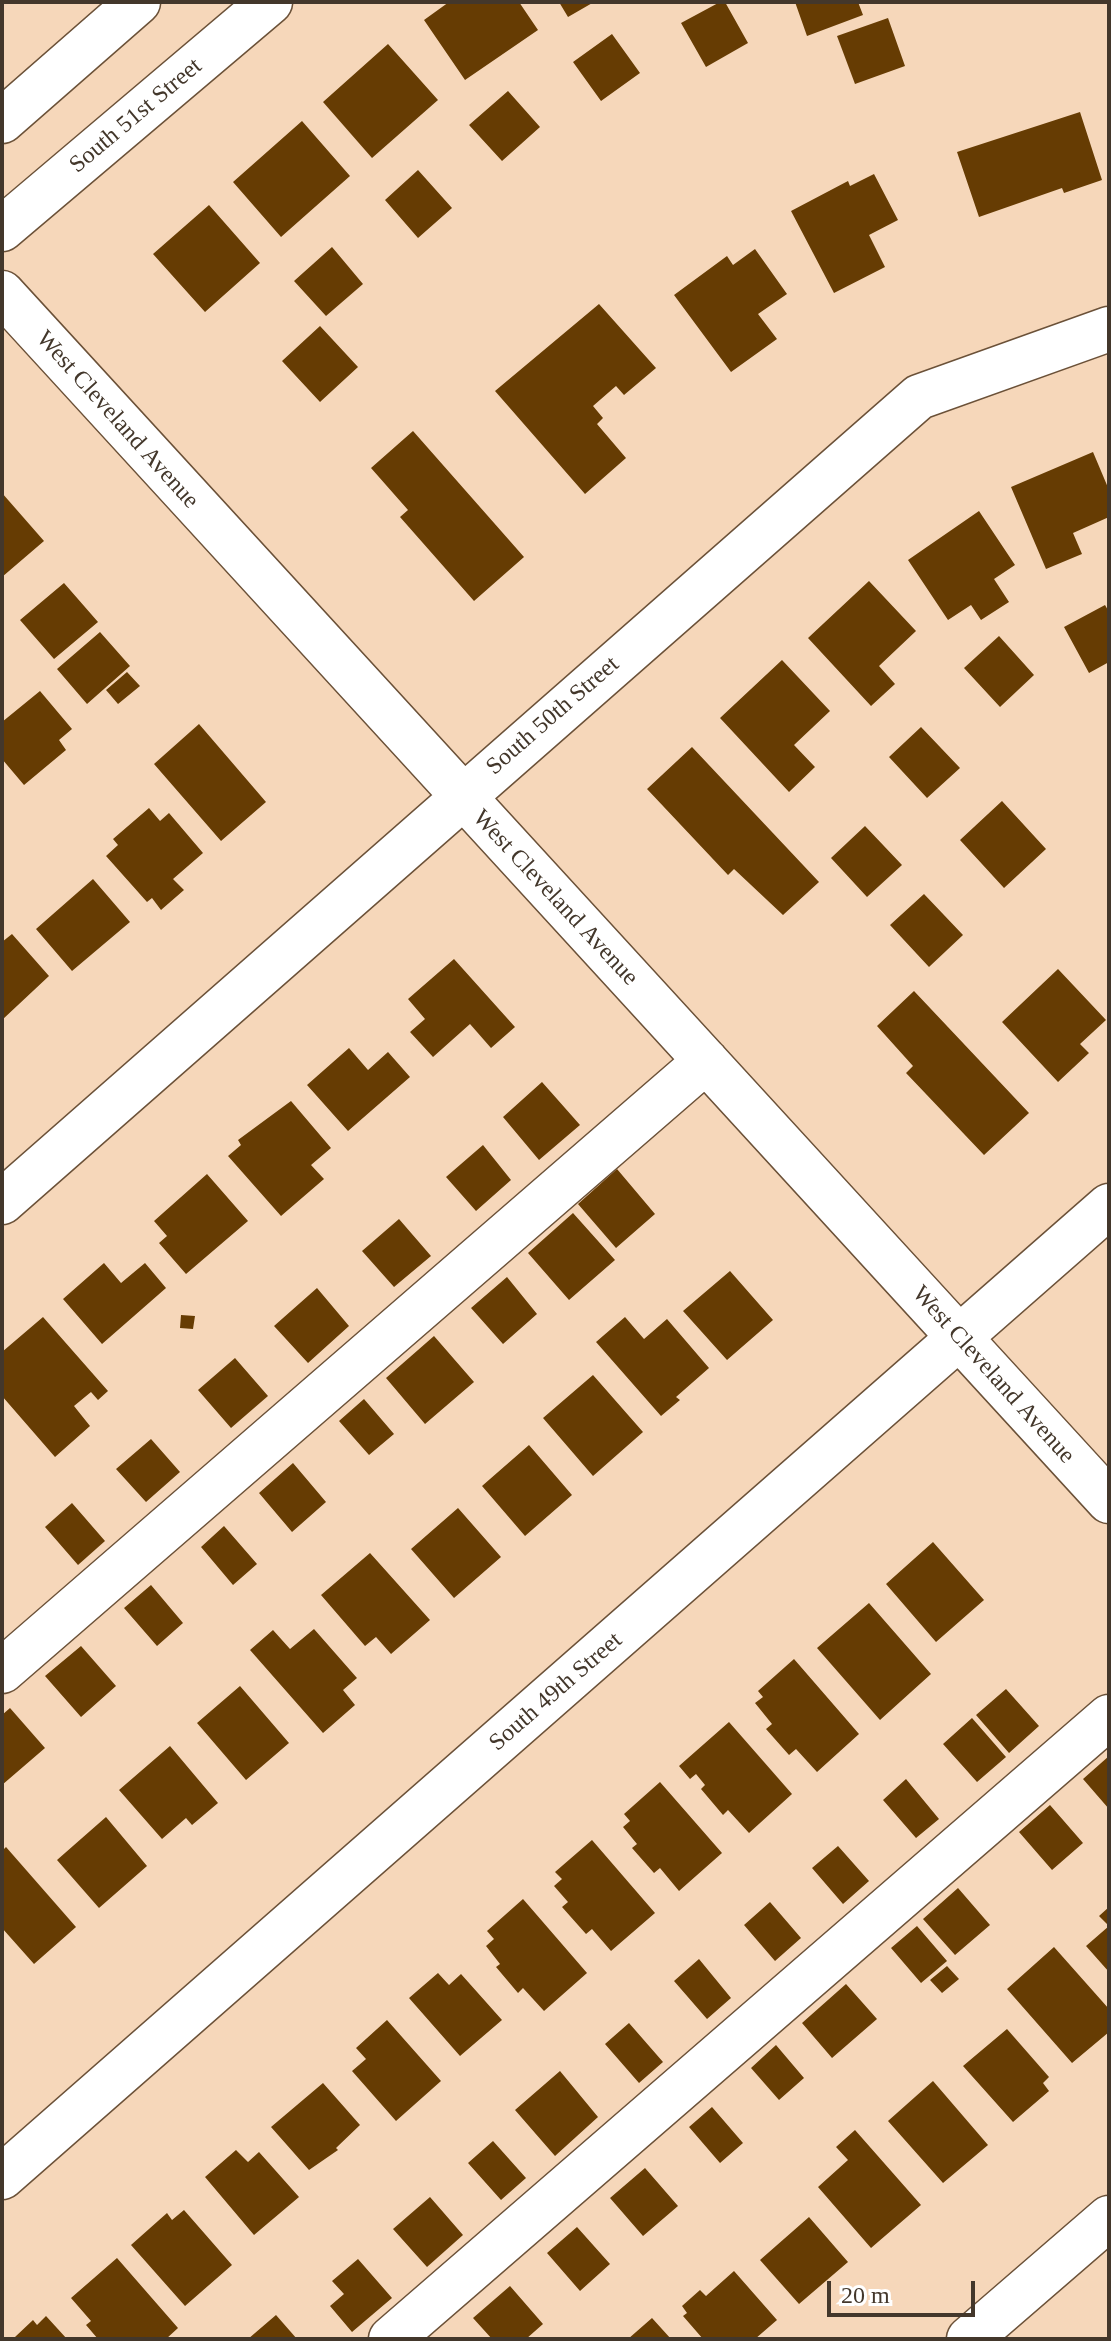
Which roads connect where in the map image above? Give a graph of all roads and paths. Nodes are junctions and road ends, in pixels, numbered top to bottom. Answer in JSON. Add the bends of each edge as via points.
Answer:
{"nodes":[{"id":1,"x":138,"y":2,"type":"edge"},
{"id":2,"x":270,"y":2,"type":"edge"},
{"id":3,"x":2,"y":121,"type":"edge"},
{"id":4,"x":2,"y":229,"type":"edge"},
{"id":5,"x":2,"y":293,"type":"edge"},
{"id":6,"x":1109,"y":329,"type":"edge"},
{"id":7,"x":462,"y":796,"type":"junction"},
{"id":8,"x":706,"y":1061,"type":"junction"},
{"id":9,"x":2,"y":1202,"type":"edge"},
{"id":10,"x":1109,"y":1206,"type":"edge"},
{"id":11,"x":960,"y":1339,"type":"junction"},
{"id":12,"x":1109,"y":1501,"type":"edge"},
{"id":13,"x":2,"y":1671,"type":"edge"},
{"id":14,"x":1109,"y":1717,"type":"edge"},
{"id":15,"x":2,"y":2177,"type":"edge"},
{"id":16,"x":1109,"y":2218,"type":"edge"},
{"id":17,"x":391,"y":2339,"type":"edge"},
{"id":18,"x":969,"y":2339,"type":"edge"}],
"edges":[{"from":1,"to":3,"type":"street"},
{"from":2,"to":4,"type":"street","name":"South 51st Street"},
{"from":5,"to":7,"type":"street","name":"West Cleveland Avenue"},
{"from":6,"to":7,"type":"street","name":"South 50th Street","via":[[919,397]]},
{"from":7,"to":8,"type":"street","name":"West Cleveland Avenue"},
{"from":7,"to":9,"type":"street","name":"South 50th Street"},
{"from":8,"to":11,"type":"street","name":"West Cleveland Avenue"},
{"from":8,"to":13,"type":"street"},
{"from":10,"to":11,"type":"street","name":"South 49th Street"},
{"from":11,"to":12,"type":"street","name":"West Cleveland Avenue"},
{"from":11,"to":15,"type":"street","name":"South 49th Street"},
{"from":14,"to":17,"type":"street"},
{"from":16,"to":18,"type":"street"}]}
